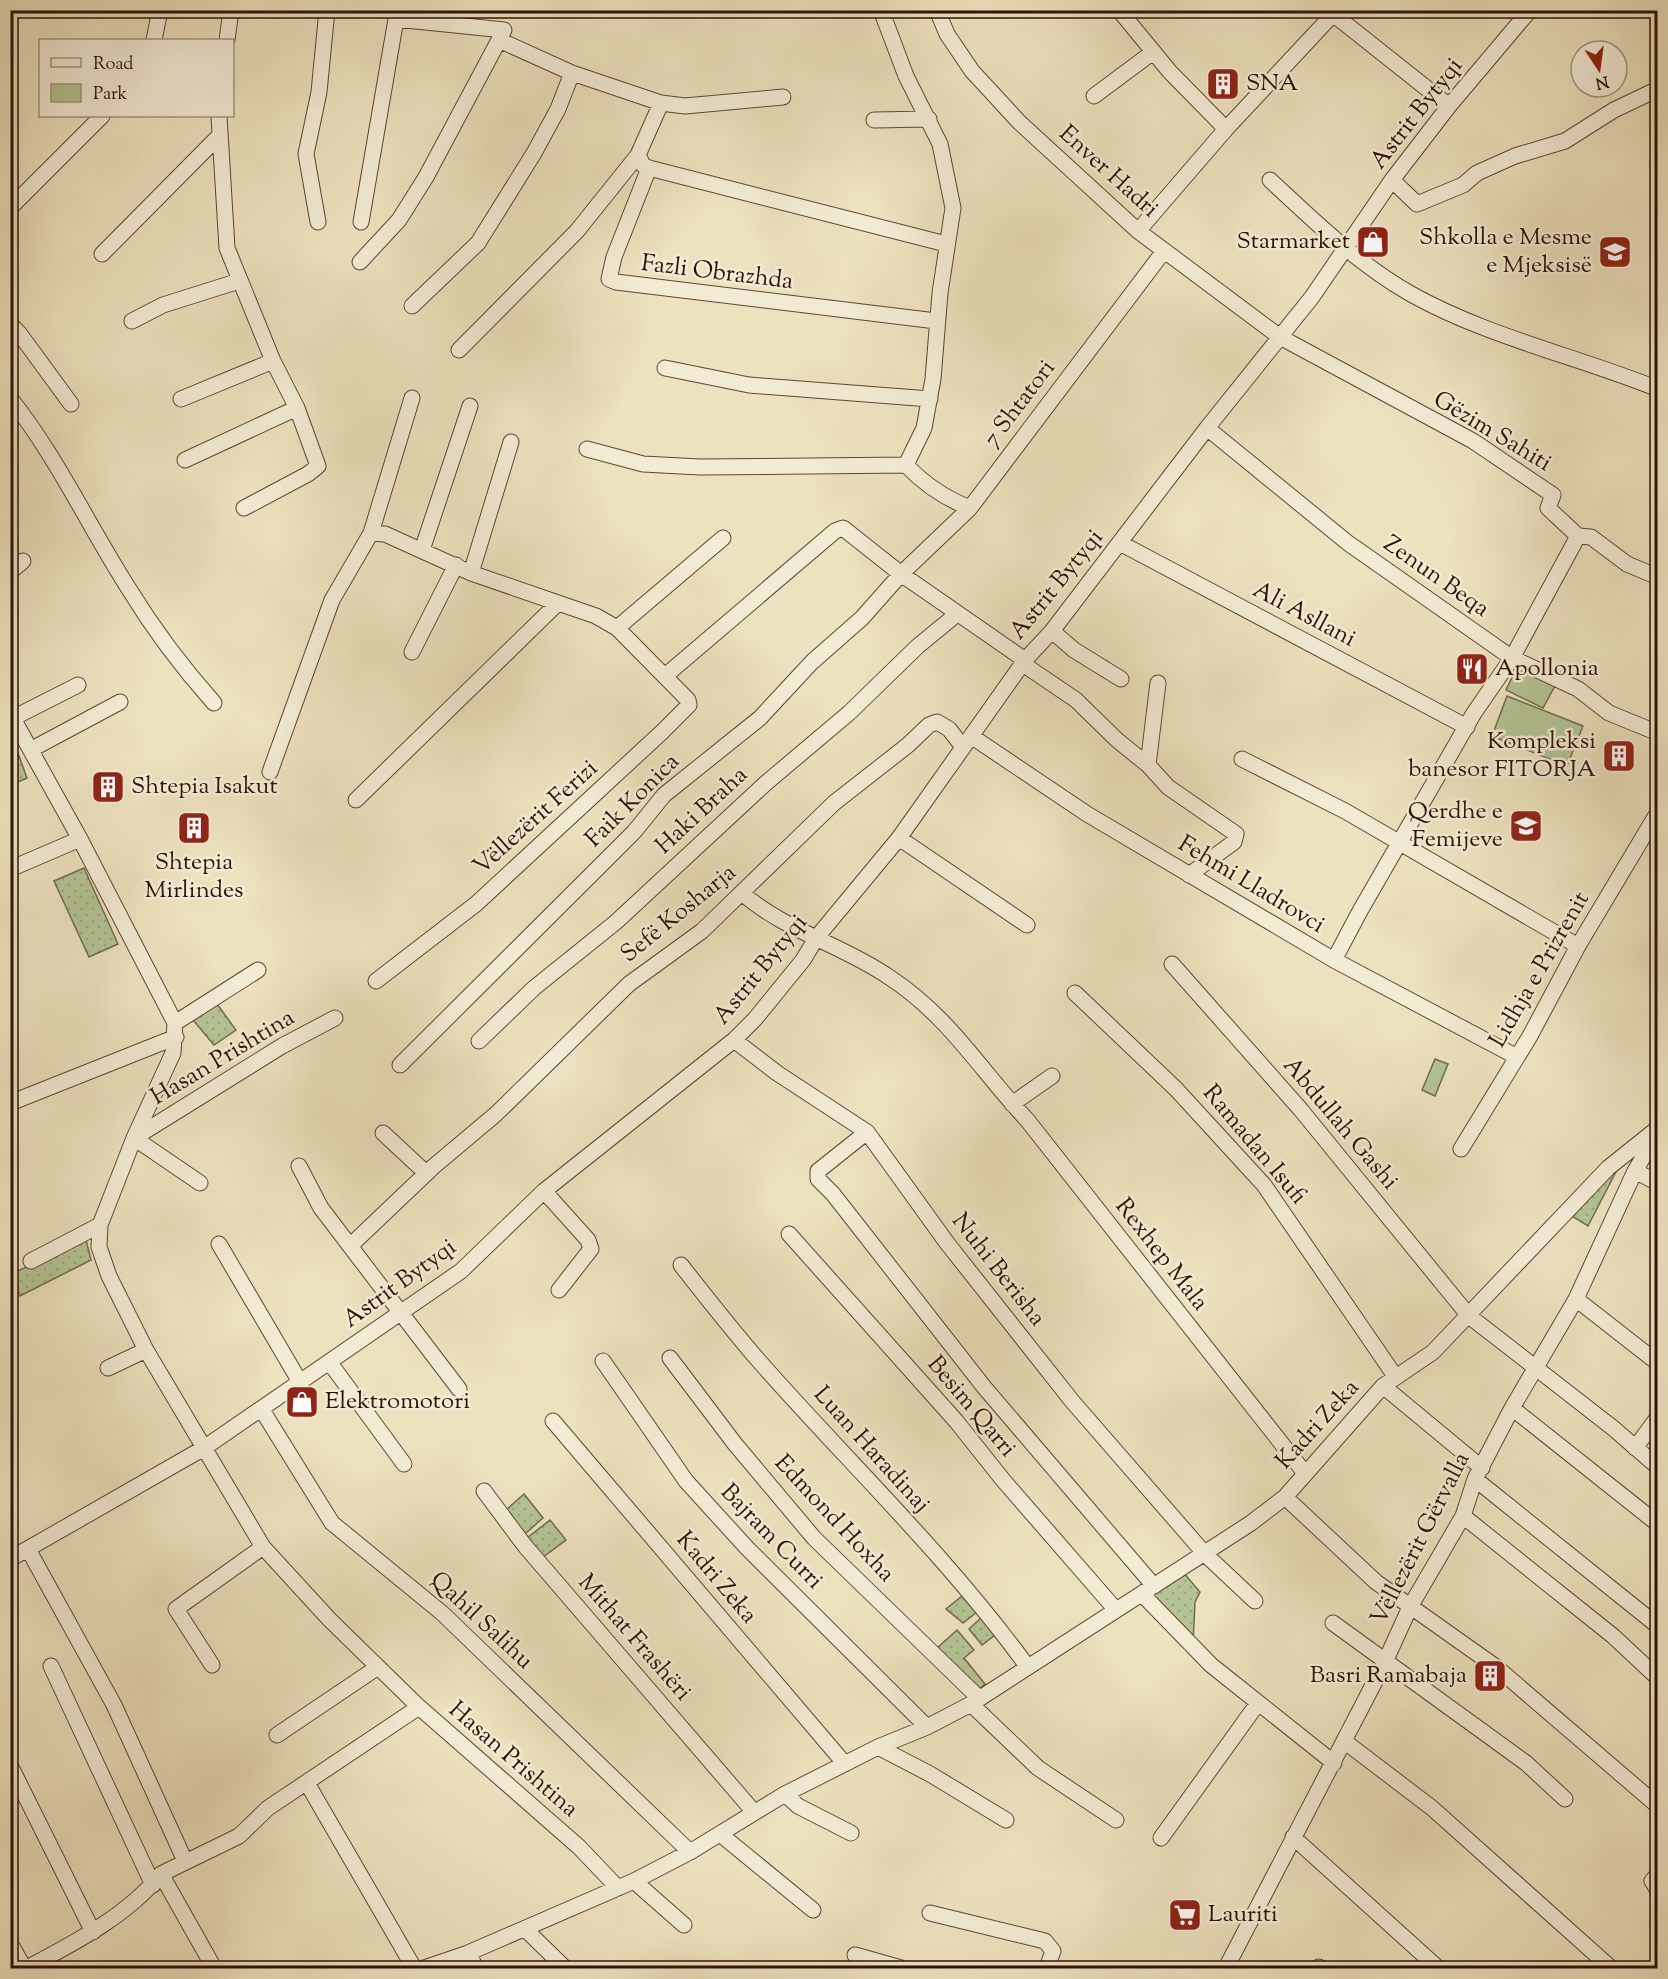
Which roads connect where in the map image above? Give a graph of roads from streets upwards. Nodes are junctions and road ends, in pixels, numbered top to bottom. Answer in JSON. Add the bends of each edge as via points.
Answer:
{"nodes":[{"id":1,"x":160,"y":10,"type":"edge"},
{"id":2,"x":231,"y":10,"type":"edge"},
{"id":3,"x":327,"y":10,"type":"edge"},
{"id":4,"x":881,"y":10,"type":"edge"},
{"id":5,"x":937,"y":10,"type":"edge"},
{"id":6,"x":1119,"y":10,"type":"edge"},
{"id":7,"x":1530,"y":10,"type":"edge"},
{"id":8,"x":1333,"y":12,"type":"edge"},
{"id":9,"x":396,"y":15,"type":"edge"},
{"id":10,"x":154,"y":39,"type":"edge"},
{"id":11,"x":227,"y":39,"type":"edge"},
{"id":12,"x":499,"y":40,"type":"junction"},
{"id":13,"x":1153,"y":52,"type":"junction"},
{"id":14,"x":572,"y":73,"type":"junction"},
{"id":15,"x":1658,"y":88,"type":"edge"},
{"id":16,"x":1094,"y":96,"type":"dead end"},
{"id":17,"x":783,"y":98,"type":"dead end"},
{"id":18,"x":661,"y":103,"type":"junction"},
{"id":19,"x":1449,"y":106,"type":"junction"},
{"id":20,"x":101,"y":117,"type":"edge"},
{"id":21,"x":219,"y":117,"type":"edge"},
{"id":22,"x":929,"y":119,"type":"junction"},
{"id":23,"x":874,"y":120,"type":"dead end"},
{"id":24,"x":1226,"y":129,"type":"junction"},
{"id":25,"x":220,"y":135,"type":"junction"},
{"id":26,"x":638,"y":156,"type":"junction"},
{"id":27,"x":649,"y":168,"type":"junction"},
{"id":28,"x":1270,"y":180,"type":"dead end"},
{"id":29,"x":1392,"y":180,"type":"junction"},
{"id":30,"x":10,"y":208,"type":"edge"},
{"id":31,"x":318,"y":222,"type":"dead end"},
{"id":32,"x":361,"y":222,"type":"dead end"},
{"id":33,"x":1138,"y":231,"type":"junction"},
{"id":34,"x":946,"y":244,"type":"junction"},
{"id":35,"x":1346,"y":250,"type":"junction"},
{"id":36,"x":1164,"y":251,"type":"junction"},
{"id":37,"x":102,"y":254,"type":"dead end"},
{"id":38,"x":360,"y":262,"type":"dead end"},
{"id":39,"x":239,"y":281,"type":"junction"},
{"id":40,"x":412,"y":306,"type":"dead end"},
{"id":41,"x":132,"y":321,"type":"dead end"},
{"id":42,"x":936,"y":321,"type":"junction"},
{"id":43,"x":13,"y":334,"type":"edge"},
{"id":44,"x":1280,"y":337,"type":"junction"},
{"id":45,"x":459,"y":350,"type":"dead end"},
{"id":46,"x":273,"y":360,"type":"junction"},
{"id":47,"x":664,"y":368,"type":"dead end"},
{"id":48,"x":1658,"y":388,"type":"edge"},
{"id":49,"x":10,"y":398,"type":"edge"},
{"id":50,"x":412,"y":398,"type":"dead end"},
{"id":51,"x":181,"y":399,"type":"dead end"},
{"id":52,"x":930,"y":399,"type":"junction"},
{"id":53,"x":71,"y":404,"type":"dead end"},
{"id":54,"x":470,"y":406,"type":"dead end"},
{"id":55,"x":297,"y":408,"type":"junction"},
{"id":56,"x":1207,"y":428,"type":"junction"},
{"id":57,"x":511,"y":442,"type":"dead end"},
{"id":58,"x":587,"y":449,"type":"dead end"},
{"id":59,"x":185,"y":460,"type":"dead end"},
{"id":60,"x":906,"y":465,"type":"junction"},
{"id":61,"x":244,"y":508,"type":"dead end"},
{"id":62,"x":970,"y":508,"type":"junction"},
{"id":63,"x":371,"y":533,"type":"junction"},
{"id":64,"x":1578,"y":536,"type":"junction"},
{"id":65,"x":723,"y":538,"type":"dead end"},
{"id":66,"x":1120,"y":543,"type":"junction"},
{"id":67,"x":422,"y":550,"type":"junction"},
{"id":68,"x":23,"y":561,"type":"dead end"},
{"id":69,"x":456,"y":566,"type":"junction"},
{"id":70,"x":10,"y":572,"type":"edge"},
{"id":71,"x":471,"y":573,"type":"junction"},
{"id":72,"x":901,"y":574,"type":"junction"},
{"id":73,"x":1658,"y":577,"type":"edge"},
{"id":74,"x":557,"y":604,"type":"junction"},
{"id":75,"x":957,"y":615,"type":"junction"},
{"id":76,"x":617,"y":628,"type":"junction"},
{"id":77,"x":1052,"y":631,"type":"junction"},
{"id":78,"x":412,"y":652,"type":"dead end"},
{"id":79,"x":1512,"y":658,"type":"junction"},
{"id":80,"x":1024,"y":662,"type":"junction"},
{"id":81,"x":665,"y":676,"type":"junction"},
{"id":82,"x":1121,"y":679,"type":"dead end"},
{"id":83,"x":1158,"y":683,"type":"dead end"},
{"id":84,"x":78,"y":685,"type":"dead end"},
{"id":85,"x":120,"y":702,"type":"dead end"},
{"id":86,"x":214,"y":703,"type":"dead end"},
{"id":87,"x":12,"y":716,"type":"edge"},
{"id":88,"x":1467,"y":727,"type":"junction"},
{"id":89,"x":1658,"y":733,"type":"edge"},
{"id":90,"x":967,"y":741,"type":"junction"},
{"id":91,"x":32,"y":749,"type":"junction"},
{"id":92,"x":1242,"y":759,"type":"dead end"},
{"id":93,"x":1148,"y":765,"type":"junction"},
{"id":94,"x":270,"y":772,"type":"dead end"},
{"id":95,"x":356,"y":800,"type":"dead end"},
{"id":96,"x":1658,"y":812,"type":"edge"},
{"id":97,"x":899,"y":838,"type":"junction"},
{"id":98,"x":81,"y":839,"type":"junction"},
{"id":99,"x":1400,"y":842,"type":"junction"},
{"id":100,"x":10,"y":869,"type":"edge"},
{"id":101,"x":1189,"y":875,"type":"junction"},
{"id":102,"x":742,"y":893,"type":"junction"},
{"id":103,"x":1027,"y":925,"type":"dead end"},
{"id":104,"x":817,"y":937,"type":"junction"},
{"id":105,"x":1578,"y":946,"type":"junction"},
{"id":106,"x":1334,"y":960,"type":"junction"},
{"id":107,"x":1172,"y":964,"type":"dead end"},
{"id":108,"x":258,"y":970,"type":"dead end"},
{"id":109,"x":376,"y":981,"type":"dead end"},
{"id":110,"x":1075,"y":993,"type":"dead end"},
{"id":111,"x":335,"y":1018,"type":"dead end"},
{"id":112,"x":176,"y":1030,"type":"junction"},
{"id":113,"x":734,"y":1040,"type":"junction"},
{"id":114,"x":479,"y":1041,"type":"dead end"},
{"id":115,"x":1517,"y":1057,"type":"junction"},
{"id":116,"x":400,"y":1065,"type":"dead end"},
{"id":117,"x":1052,"y":1076,"type":"dead end"},
{"id":118,"x":10,"y":1103,"type":"edge"},
{"id":119,"x":1012,"y":1104,"type":"junction"},
{"id":120,"x":1658,"y":1128,"type":"edge"},
{"id":121,"x":867,"y":1132,"type":"junction"},
{"id":122,"x":383,"y":1133,"type":"dead end"},
{"id":123,"x":134,"y":1138,"type":"junction"},
{"id":124,"x":1655,"y":1143,"type":"edge"},
{"id":125,"x":1461,"y":1149,"type":"dead end"},
{"id":126,"x":299,"y":1167,"type":"dead end"},
{"id":127,"x":1635,"y":1170,"type":"junction"},
{"id":128,"x":426,"y":1173,"type":"junction"},
{"id":129,"x":200,"y":1183,"type":"dead end"},
{"id":130,"x":1658,"y":1183,"type":"edge"},
{"id":131,"x":544,"y":1191,"type":"junction"},
{"id":132,"x":100,"y":1225,"type":"junction"},
{"id":133,"x":789,"y":1234,"type":"dead end"},
{"id":134,"x":219,"y":1244,"type":"dead end"},
{"id":135,"x":350,"y":1246,"type":"junction"},
{"id":136,"x":32,"y":1261,"type":"dead end"},
{"id":137,"x":681,"y":1265,"type":"dead end"},
{"id":138,"x":558,"y":1290,"type":"dead end"},
{"id":139,"x":1576,"y":1299,"type":"junction"},
{"id":140,"x":402,"y":1312,"type":"junction"},
{"id":141,"x":1469,"y":1316,"type":"junction"},
{"id":142,"x":146,"y":1350,"type":"junction"},
{"id":143,"x":670,"y":1358,"type":"dead end"},
{"id":144,"x":603,"y":1361,"type":"dead end"},
{"id":145,"x":330,"y":1363,"type":"junction"},
{"id":146,"x":1658,"y":1363,"type":"edge"},
{"id":147,"x":108,"y":1368,"type":"dead end"},
{"id":148,"x":1535,"y":1370,"type":"junction"},
{"id":149,"x":1389,"y":1381,"type":"junction"},
{"id":150,"x":300,"y":1382,"type":"junction"},
{"id":151,"x":459,"y":1389,"type":"dead end"},
{"id":152,"x":1512,"y":1408,"type":"junction"},
{"id":153,"x":262,"y":1410,"type":"junction"},
{"id":154,"x":1658,"y":1417,"type":"edge"},
{"id":155,"x":553,"y":1421,"type":"dead end"},
{"id":156,"x":204,"y":1448,"type":"junction"},
{"id":157,"x":1635,"y":1448,"type":"junction"},
{"id":158,"x":404,"y":1464,"type":"dead end"},
{"id":159,"x":1658,"y":1467,"type":"edge"},
{"id":160,"x":1304,"y":1472,"type":"junction"},
{"id":161,"x":1479,"y":1474,"type":"junction"},
{"id":162,"x":484,"y":1491,"type":"dead end"},
{"id":163,"x":1285,"y":1497,"type":"junction"},
{"id":164,"x":1463,"y":1516,"type":"junction"},
{"id":165,"x":1658,"y":1524,"type":"edge"},
{"id":166,"x":263,"y":1546,"type":"junction"},
{"id":167,"x":28,"y":1549,"type":"junction"},
{"id":168,"x":1205,"y":1554,"type":"junction"},
{"id":169,"x":10,"y":1558,"type":"edge"},
{"id":170,"x":1148,"y":1590,"type":"junction"},
{"id":171,"x":1255,"y":1601,"type":"dead end"},
{"id":172,"x":1410,"y":1607,"type":"junction"},
{"id":173,"x":1116,"y":1610,"type":"junction"},
{"id":174,"x":1333,"y":1623,"type":"dead end"},
{"id":175,"x":1658,"y":1626,"type":"edge"},
{"id":176,"x":1385,"y":1662,"type":"junction"},
{"id":177,"x":212,"y":1665,"type":"dead end"},
{"id":178,"x":51,"y":1666,"type":"dead end"},
{"id":179,"x":1027,"y":1666,"type":"junction"},
{"id":180,"x":378,"y":1667,"type":"junction"},
{"id":181,"x":1658,"y":1678,"type":"edge"},
{"id":182,"x":975,"y":1701,"type":"junction"},
{"id":183,"x":1258,"y":1703,"type":"junction"},
{"id":184,"x":419,"y":1707,"type":"junction"},
{"id":185,"x":927,"y":1727,"type":"junction"},
{"id":186,"x":277,"y":1735,"type":"dead end"},
{"id":187,"x":1344,"y":1742,"type":"junction"},
{"id":188,"x":878,"y":1747,"type":"junction"},
{"id":189,"x":1334,"y":1763,"type":"junction"},
{"id":190,"x":845,"y":1764,"type":"junction"},
{"id":191,"x":10,"y":1765,"type":"edge"},
{"id":192,"x":307,"y":1783,"type":"junction"},
{"id":193,"x":785,"y":1794,"type":"junction"},
{"id":194,"x":1565,"y":1800,"type":"dead end"},
{"id":195,"x":1658,"y":1806,"type":"edge"},
{"id":196,"x":754,"y":1812,"type":"junction"},
{"id":197,"x":1006,"y":1820,"type":"dead end"},
{"id":198,"x":1116,"y":1820,"type":"dead end"},
{"id":199,"x":851,"y":1833,"type":"dead end"},
{"id":200,"x":720,"y":1834,"type":"junction"},
{"id":201,"x":1161,"y":1838,"type":"dead end"},
{"id":202,"x":1293,"y":1838,"type":"junction"},
{"id":203,"x":690,"y":1852,"type":"junction"},
{"id":204,"x":185,"y":1861,"type":"junction"},
{"id":205,"x":1658,"y":1874,"type":"edge"},
{"id":206,"x":157,"y":1880,"type":"junction"},
{"id":207,"x":634,"y":1881,"type":"junction"},
{"id":208,"x":618,"y":1888,"type":"junction"},
{"id":209,"x":1658,"y":1891,"type":"edge"},
{"id":210,"x":813,"y":1910,"type":"dead end"},
{"id":211,"x":930,"y":1913,"type":"dead end"},
{"id":212,"x":684,"y":1925,"type":"dead end"},
{"id":213,"x":525,"y":1929,"type":"junction"},
{"id":214,"x":93,"y":1932,"type":"junction"},
{"id":215,"x":10,"y":1943,"type":"edge"},
{"id":216,"x":468,"y":1953,"type":"junction"},
{"id":217,"x":855,"y":1956,"type":"dead end"},
{"id":218,"x":26,"y":1968,"type":"edge"},
{"id":219,"x":214,"y":1968,"type":"edge"},
{"id":220,"x":414,"y":1968,"type":"edge"},
{"id":221,"x":423,"y":1968,"type":"edge"},
{"id":222,"x":476,"y":1968,"type":"edge"},
{"id":223,"x":566,"y":1968,"type":"edge"},
{"id":224,"x":901,"y":1968,"type":"edge"},
{"id":225,"x":1047,"y":1968,"type":"edge"},
{"id":226,"x":1228,"y":1968,"type":"edge"},
{"id":227,"x":1438,"y":1968,"type":"edge"},
{"id":228,"x":1611,"y":1968,"type":"edge"}],
"edges":[{"from":1,"to":10,"type":"street"},
{"from":2,"to":11,"type":"street"},
{"from":3,"to":31,"type":"street","via":[[319,92],[306,154]]},
{"from":4,"to":22,"type":"street","via":[[906,76]]},
{"from":5,"to":33,"type":"street","name":"Enver Hadri","via":[[947,34],[972,71],[1019,122]]},
{"from":6,"to":13,"type":"street"},
{"from":7,"to":19,"type":"street","name":"Astrit Bytyqi"},
{"from":8,"to":19,"type":"street"},
{"from":8,"to":24,"type":"street"},
{"from":9,"to":12,"type":"street","via":[[504,30]]},
{"from":9,"to":32,"type":"street"},
{"from":12,"to":14,"type":"street"},
{"from":12,"to":38,"type":"street","via":[[426,177],[399,220]]},
{"from":13,"to":16,"type":"street"},
{"from":13,"to":24,"type":"street"},
{"from":14,"to":18,"type":"street"},
{"from":14,"to":40,"type":"street","via":[[534,153],[478,243]]},
{"from":15,"to":29,"type":"street","via":[[1565,141],[1515,156],[1477,173],[1463,185],[1417,204]]},
{"from":17,"to":18,"type":"street","via":[[685,106]]},
{"from":18,"to":26,"type":"street"},
{"from":19,"to":29,"type":"street","name":"Astrit Bytyqi"},
{"from":20,"to":30,"type":"street"},
{"from":21,"to":25,"type":"street"},
{"from":22,"to":23,"type":"street"},
{"from":22,"to":34,"type":"street","via":[[946,165],[953,208]]},
{"from":24,"to":33,"type":"street"},
{"from":25,"to":37,"type":"street"},
{"from":25,"to":39,"type":"street","via":[[227,248]]},
{"from":26,"to":27,"type":"street"},
{"from":26,"to":45,"type":"street","via":[[577,231]]},
{"from":27,"to":34,"type":"street"},
{"from":27,"to":42,"type":"street","name":"Fazli Obrazhda","via":[[609,279]]},
{"from":28,"to":35,"type":"street"},
{"from":29,"to":35,"type":"street","name":"Astrit Bytyqi"},
{"from":33,"to":36,"type":"street","name":"Enver Hadri"},
{"from":34,"to":42,"type":"street"},
{"from":35,"to":44,"type":"street","name":"Astrit Bytyqi"},
{"from":35,"to":48,"type":"street","via":[[1411,294],[1486,330]]},
{"from":36,"to":44,"type":"street","name":"Enver Hadri"},
{"from":36,"to":62,"type":"street","name":"7 Shtatori"},
{"from":39,"to":41,"type":"street","via":[[163,305]]},
{"from":39,"to":46,"type":"street"},
{"from":42,"to":52,"type":"street"},
{"from":43,"to":53,"type":"street"},
{"from":44,"to":56,"type":"street","name":"Astrit Bytyqi"},
{"from":44,"to":64,"type":"street","name":"Gëzim Sahiti","via":[[1482,447],[1553,495],[1548,508]]},
{"from":46,"to":51,"type":"street"},
{"from":46,"to":55,"type":"street"},
{"from":47,"to":52,"type":"street","via":[[748,385]]},
{"from":49,"to":86,"type":"street","via":[[38,432],[128,588],[172,655]]},
{"from":50,"to":63,"type":"street"},
{"from":52,"to":60,"type":"street","via":[[924,428]]},
{"from":54,"to":67,"type":"street"},
{"from":55,"to":59,"type":"street"},
{"from":55,"to":61,"type":"street","via":[[318,466]]},
{"from":56,"to":66,"type":"street","name":"Astrit Bytyqi"},
{"from":56,"to":79,"type":"street","name":"Zenun Beqa","via":[[1348,543]]},
{"from":57,"to":71,"type":"street"},
{"from":58,"to":60,"type":"street","via":[[666,466]]},
{"from":60,"to":62,"type":"street","via":[[948,500]]},
{"from":62,"to":72,"type":"street","name":"7 Shtatori"},
{"from":63,"to":67,"type":"street","via":[[384,534]]},
{"from":63,"to":94,"type":"street","via":[[332,600]]},
{"from":64,"to":73,"type":"street","name":"Gëzim Sahiti","via":[[1591,537],[1627,564]]},
{"from":64,"to":79,"type":"street"},
{"from":65,"to":76,"type":"street"},
{"from":66,"to":77,"type":"street","name":"Astrit Bytyqi"},
{"from":66,"to":88,"type":"street","name":"Ali Asllani"},
{"from":67,"to":69,"type":"street"},
{"from":68,"to":70,"type":"street"},
{"from":69,"to":71,"type":"street"},
{"from":69,"to":78,"type":"street"},
{"from":71,"to":74,"type":"street"},
{"from":72,"to":75,"type":"street"},
{"from":72,"to":81,"type":"street","via":[[843,528],[835,531]]},
{"from":72,"to":116,"type":"street","name":"Faik Konica","via":[[760,718],[664,795],[634,832]]},
{"from":74,"to":76,"type":"street","via":[[596,616]]},
{"from":74,"to":95,"type":"street"},
{"from":75,"to":80,"type":"street"},
{"from":75,"to":114,"type":"street","name":"Haki Braha"},
{"from":76,"to":81,"type":"street"},
{"from":77,"to":80,"type":"street","name":"Astrit Bytyqi"},
{"from":77,"to":82,"type":"street","via":[[1074,650]]},
{"from":79,"to":88,"type":"street"},
{"from":79,"to":89,"type":"street","name":"Zenun Beqa","via":[[1578,689],[1610,713]]},
{"from":80,"to":90,"type":"street","name":"Astrit Bytyqi"},
{"from":80,"to":93,"type":"street","via":[[1076,700]]},
{"from":81,"to":109,"type":"street","name":"Vëllezërit Ferizi","via":[[689,705],[476,904]]},
{"from":83,"to":93,"type":"street"},
{"from":84,"to":87,"type":"street"},
{"from":85,"to":91,"type":"street"},
{"from":87,"to":91,"type":"street"},
{"from":88,"to":99,"type":"street"},
{"from":90,"to":97,"type":"street","name":"Astrit Bytyqi"},
{"from":90,"to":101,"type":"street","name":"Fehmi Lladrovci"},
{"from":90,"to":102,"type":"street","name":"Sefë Kosharja","via":[[945,725],[928,725],[834,803]]},
{"from":91,"to":98,"type":"street"},
{"from":92,"to":99,"type":"street"},
{"from":93,"to":101,"type":"street","via":[[1168,787],[1236,834],[1234,842]]},
{"from":96,"to":105,"type":"street","name":"Lidhja e Prizrenit"},
{"from":97,"to":103,"type":"street"},
{"from":97,"to":104,"type":"street","name":"Astrit Bytyqi"},
{"from":98,"to":100,"type":"street"},
{"from":98,"to":112,"type":"street"},
{"from":99,"to":105,"type":"street"},
{"from":99,"to":106,"type":"street"},
{"from":101,"to":106,"type":"street","name":"Fehmi Lladrovci"},
{"from":102,"to":104,"type":"street","name":"Rexhep Mala"},
{"from":102,"to":128,"type":"street","name":"Sefë Kosharja","via":[[702,931],[629,984],[496,1114]]},
{"from":104,"to":113,"type":"street","name":"Astrit Bytyqi","via":[[803,960]]},
{"from":104,"to":119,"type":"street","name":"Rexhep Mala","via":[[888,976],[932,1008],[979,1059]]},
{"from":105,"to":115,"type":"street","name":"Lidhja e Prizrenit"},
{"from":106,"to":115,"type":"street","name":"Fehmi Lladrovci"},
{"from":107,"to":141,"type":"street","name":"Abdullah Gashi","via":[[1301,1110]]},
{"from":108,"to":112,"type":"street"},
{"from":110,"to":149,"type":"street","name":"Ramadan Isufi","via":[[1176,1089],[1264,1185]]},
{"from":111,"to":123,"type":"street","name":"Hasan Prishtina"},
{"from":112,"to":118,"type":"street"},
{"from":112,"to":123,"type":"street","name":"Hasan Prishtina","via":[[173,1053]]},
{"from":113,"to":121,"type":"street","name":"Nuhi Berisha"},
{"from":113,"to":131,"type":"street","name":"Astrit Bytyqi"},
{"from":115,"to":125,"type":"street","name":"Lidhja e Prizrenit"},
{"from":117,"to":119,"type":"street"},
{"from":119,"to":160,"type":"street","name":"Rexhep Mala"},
{"from":120,"to":141,"type":"street","name":"Kadri Zeka","via":[[1608,1167]]},
{"from":121,"to":168,"type":"street","name":"Nuhi Berisha","via":[[987,1296]]},
{"from":121,"to":170,"type":"street","via":[[818,1171],[818,1179]]},
{"from":122,"to":128,"type":"street"},
{"from":123,"to":129,"type":"street"},
{"from":123,"to":132,"type":"street","name":"Hasan Prishtina"},
{"from":124,"to":127,"type":"street","name":"Vëllezërit Gërvalla"},
{"from":126,"to":135,"type":"street","via":[[321,1208]]},
{"from":127,"to":130,"type":"street"},
{"from":127,"to":139,"type":"street","name":"Vëllezërit Gërvalla"},
{"from":128,"to":135,"type":"street","name":"Sefë Kosharja"},
{"from":131,"to":138,"type":"street","via":[[588,1240],[591,1249]]},
{"from":131,"to":140,"type":"street","name":"Astrit Bytyqi","via":[[461,1271]]},
{"from":132,"to":136,"type":"street"},
{"from":132,"to":142,"type":"street","name":"Hasan Prishtina","via":[[99,1247],[109,1276]]},
{"from":133,"to":173,"type":"street","name":"Besim Qarri","via":[[956,1421]]},
{"from":134,"to":150,"type":"street"},
{"from":135,"to":140,"type":"street"},
{"from":137,"to":179,"type":"street","name":"Luan Haradinaj","via":[[760,1362],[946,1567]]},
{"from":139,"to":146,"type":"street"},
{"from":139,"to":148,"type":"street","name":"Vëllezërit Gërvalla"},
{"from":140,"to":145,"type":"street","name":"Astrit Bytyqi"},
{"from":140,"to":151,"type":"street"},
{"from":141,"to":148,"type":"street","name":"Abdullah Gashi"},
{"from":141,"to":149,"type":"street","name":"Kadri Zeka","via":[[1433,1352]]},
{"from":142,"to":147,"type":"street"},
{"from":142,"to":156,"type":"street","name":"Hasan Prishtina"},
{"from":143,"to":182,"type":"street","name":"Edmond Hoxha","via":[[814,1538]]},
{"from":144,"to":185,"type":"street","name":"Bajram Curri","via":[[686,1481],[747,1548]]},
{"from":145,"to":150,"type":"street","name":"Astrit Bytyqi"},
{"from":145,"to":158,"type":"street"},
{"from":148,"to":152,"type":"street","name":"Vëllezërit Gërvalla"},
{"from":148,"to":157,"type":"street","name":"Abdullah Gashi"},
{"from":149,"to":160,"type":"street","name":"Kadri Zeka"},
{"from":149,"to":161,"type":"street","name":"Ramadan Isufi"},
{"from":150,"to":153,"type":"street","name":"Astrit Bytyqi"},
{"from":152,"to":161,"type":"street","name":"Vëllezërit Gërvalla"},
{"from":152,"to":165,"type":"street"},
{"from":153,"to":156,"type":"street","name":"Astrit Bytyqi"},
{"from":153,"to":203,"type":"street","name":"Qahil Salihu","via":[[332,1523],[442,1613]]},
{"from":154,"to":157,"type":"street"},
{"from":155,"to":190,"type":"street","name":"Kadri Zeka"},
{"from":156,"to":166,"type":"street","name":"Hasan Prishtina"},
{"from":156,"to":167,"type":"street","name":"Astrit Bytyqi"},
{"from":157,"to":159,"type":"street","name":"Abdullah Gashi"},
{"from":160,"to":163,"type":"street","name":"Kadri Zeka"},
{"from":161,"to":164,"type":"street","name":"Vëllezërit Gërvalla"},
{"from":161,"to":175,"type":"street","name":"Ramadan Isufi"},
{"from":162,"to":196,"type":"street","name":"Mithat Frashëri","via":[[525,1546]]},
{"from":163,"to":168,"type":"street","name":"Kadri Zeka"},
{"from":163,"to":172,"type":"street","via":[[1376,1582]]},
{"from":164,"to":172,"type":"street","name":"Vëllezërit Gërvalla"},
{"from":164,"to":181,"type":"street","via":[[1613,1636]]},
{"from":166,"to":177,"type":"street","via":[[176,1609]]},
{"from":166,"to":180,"type":"street","name":"Hasan Prishtina"},
{"from":167,"to":169,"type":"street","name":"Astrit Bytyqi"},
{"from":167,"to":204,"type":"street","via":[[114,1705]]},
{"from":168,"to":170,"type":"street","name":"Kadri Zeka"},
{"from":168,"to":171,"type":"street","name":"Nuhi Berisha"},
{"from":170,"to":173,"type":"street","name":"Kadri Zeka"},
{"from":170,"to":183,"type":"street","via":[[1211,1665]]},
{"from":172,"to":176,"type":"street","name":"Vëllezërit Gërvalla"},
{"from":172,"to":195,"type":"street","via":[[1496,1667]]},
{"from":173,"to":179,"type":"street","name":"Kadri Zeka"},
{"from":174,"to":176,"type":"street"},
{"from":176,"to":187,"type":"street","name":"Vëllezërit Gërvalla"},
{"from":176,"to":194,"type":"street","via":[[1526,1762]]},
{"from":178,"to":206,"type":"street"},
{"from":179,"to":182,"type":"street","name":"Kadri Zeka"},
{"from":180,"to":184,"type":"street","name":"Hasan Prishtina"},
{"from":180,"to":186,"type":"street"},
{"from":182,"to":185,"type":"street","name":"Kadri Zeka"},
{"from":182,"to":198,"type":"street","via":[[1038,1768]]},
{"from":183,"to":189,"type":"street"},
{"from":183,"to":201,"type":"street"},
{"from":184,"to":192,"type":"street"},
{"from":184,"to":208,"type":"street","name":"Hasan Prishtina","via":[[579,1847]]},
{"from":185,"to":188,"type":"street","name":"Kadri Zeka"},
{"from":187,"to":189,"type":"street","name":"Vëllezërit Gërvalla"},
{"from":187,"to":228,"type":"street","via":[[1432,1808]]},
{"from":188,"to":190,"type":"street","name":"Kadri Zeka"},
{"from":188,"to":197,"type":"street"},
{"from":189,"to":202,"type":"street","name":"Vëllezërit Gërvalla"},
{"from":190,"to":193,"type":"street","name":"Kadri Zeka"},
{"from":191,"to":214,"type":"street"},
{"from":192,"to":204,"type":"street","via":[[268,1808],[239,1836]]},
{"from":192,"to":220,"type":"street"},
{"from":193,"to":196,"type":"street","name":"Kadri Zeka"},
{"from":193,"to":199,"type":"street","via":[[798,1806]]},
{"from":196,"to":200,"type":"street","name":"Kadri Zeka"},
{"from":200,"to":203,"type":"street","name":"Kadri Zeka"},
{"from":200,"to":210,"type":"street"},
{"from":202,"to":226,"type":"street","name":"Vëllezërit Gërvalla"},
{"from":202,"to":227,"type":"street"},
{"from":203,"to":207,"type":"street","name":"Kadri Zeka"},
{"from":204,"to":206,"type":"street"},
{"from":205,"to":209,"type":"street","via":[[1652,1881]]},
{"from":206,"to":214,"type":"street"},
{"from":206,"to":219,"type":"street"},
{"from":207,"to":208,"type":"street","name":"Kadri Zeka"},
{"from":207,"to":212,"type":"street"},
{"from":208,"to":213,"type":"street","name":"Kadri Zeka"},
{"from":211,"to":225,"type":"street","via":[[1045,1941],[1053,1950]]},
{"from":213,"to":216,"type":"street","name":"Kadri Zeka"},
{"from":213,"to":223,"type":"street"},
{"from":214,"to":218,"type":"street"},
{"from":215,"to":218,"type":"street"},
{"from":216,"to":221,"type":"street","name":"Kadri Zeka"},
{"from":216,"to":222,"type":"street"},
{"from":217,"to":224,"type":"street"}]}
